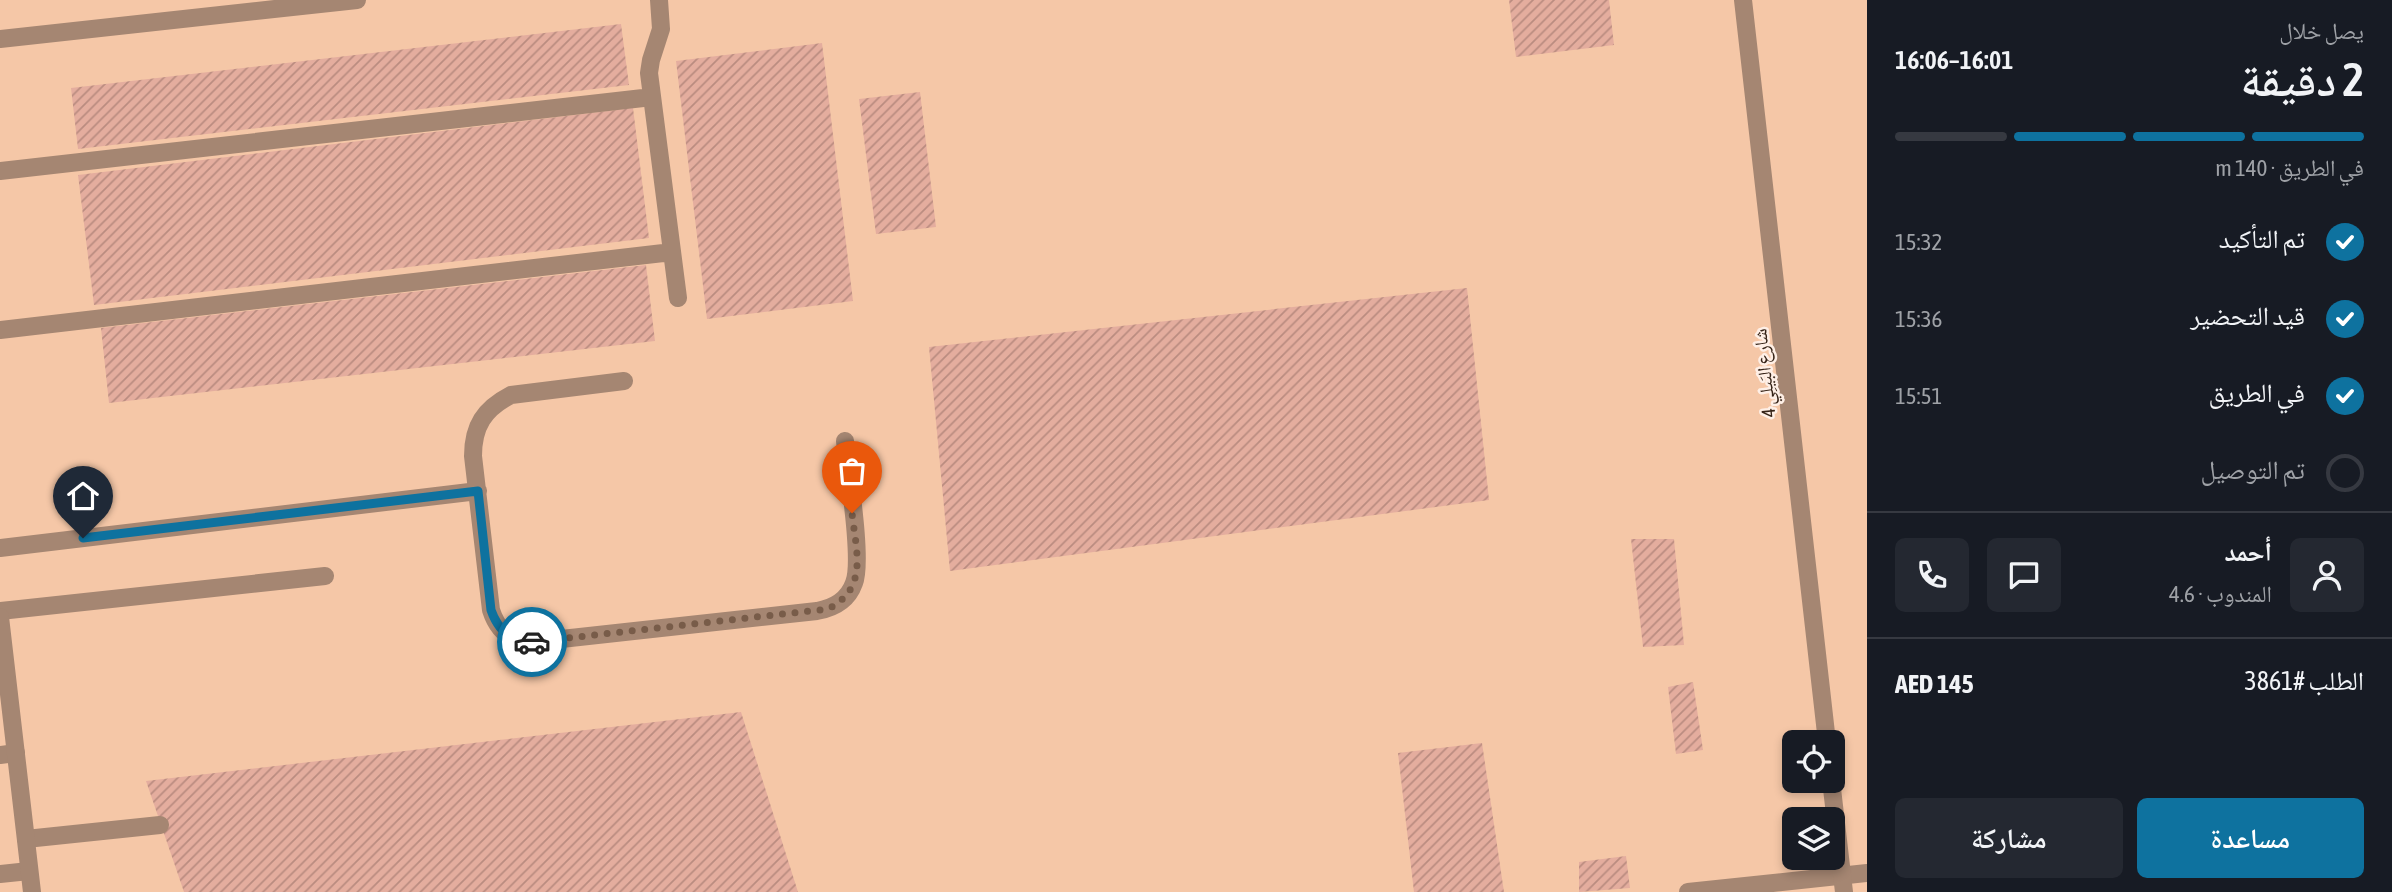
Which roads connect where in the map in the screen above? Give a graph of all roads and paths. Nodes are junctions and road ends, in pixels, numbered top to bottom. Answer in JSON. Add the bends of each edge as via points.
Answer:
{"nodes":[{"id":1,"x":357,"y":0,"type":"edge"},
{"id":2,"x":659,"y":0,"type":"edge"},
{"id":3,"x":1743,"y":0,"type":"edge"},
{"id":4,"x":0,"y":39,"type":"edge"},
{"id":5,"x":652,"y":97,"type":"junction"},
{"id":6,"x":0,"y":171,"type":"edge"},
{"id":7,"x":672,"y":252,"type":"junction"},
{"id":8,"x":678,"y":298,"type":"dead end"},
{"id":9,"x":0,"y":330,"type":"edge"},
{"id":10,"x":624,"y":381,"type":"dead end"},
{"id":11,"x":845,"y":441,"type":"dead end"},
{"id":12,"x":478,"y":491,"type":"junction"},
{"id":13,"x":0,"y":548,"type":"edge"},
{"id":14,"x":325,"y":576,"type":"dead end"},
{"id":15,"x":0,"y":611,"type":"edge"},
{"id":16,"x":0,"y":617,"type":"edge"},
{"id":17,"x":1826,"y":730,"type":"edge"},
{"id":18,"x":8,"y":754,"type":"edge"},
{"id":19,"x":1832,"y":793,"type":"edge"},
{"id":20,"x":160,"y":825,"type":"dead end"},
{"id":21,"x":26,"y":839,"type":"junction"},
{"id":22,"x":29,"y":871,"type":"junction"},
{"id":23,"x":1867,"y":873,"type":"edge"},
{"id":24,"x":0,"y":874,"type":"edge"},
{"id":25,"x":1843,"y":884,"type":"edge"},
{"id":26,"x":32,"y":892,"type":"edge"},
{"id":27,"x":1688,"y":892,"type":"edge"}],
"edges":[{"from":1,"to":4,"type":"street"},
{"from":2,"to":5,"type":"street","via":[[661,29],[649,73]]},
{"from":3,"to":17,"type":"street","name":"شارع البَيلِي 4"},
{"from":5,"to":6,"type":"street"},
{"from":5,"to":7,"type":"street"},
{"from":7,"to":8,"type":"street"},
{"from":7,"to":9,"type":"street"},
{"from":10,"to":12,"type":"street","via":[[526,392],[497,402],[481,419],[473,440]]},
{"from":11,"to":12,"type":"street","via":[[857,573],[848,595],[817,611],[522,642],[511,638],[491,610]]},
{"from":12,"to":13,"type":"street"},
{"from":14,"to":15,"type":"street"},
{"from":16,"to":18,"type":"street"},
{"from":18,"to":21,"type":"street"},
{"from":19,"to":25,"type":"street"},
{"from":20,"to":21,"type":"street"},
{"from":21,"to":22,"type":"street"},
{"from":22,"to":24,"type":"street"},
{"from":22,"to":26,"type":"street"},
{"from":23,"to":25,"type":"street"},
{"from":25,"to":27,"type":"street"}]}
